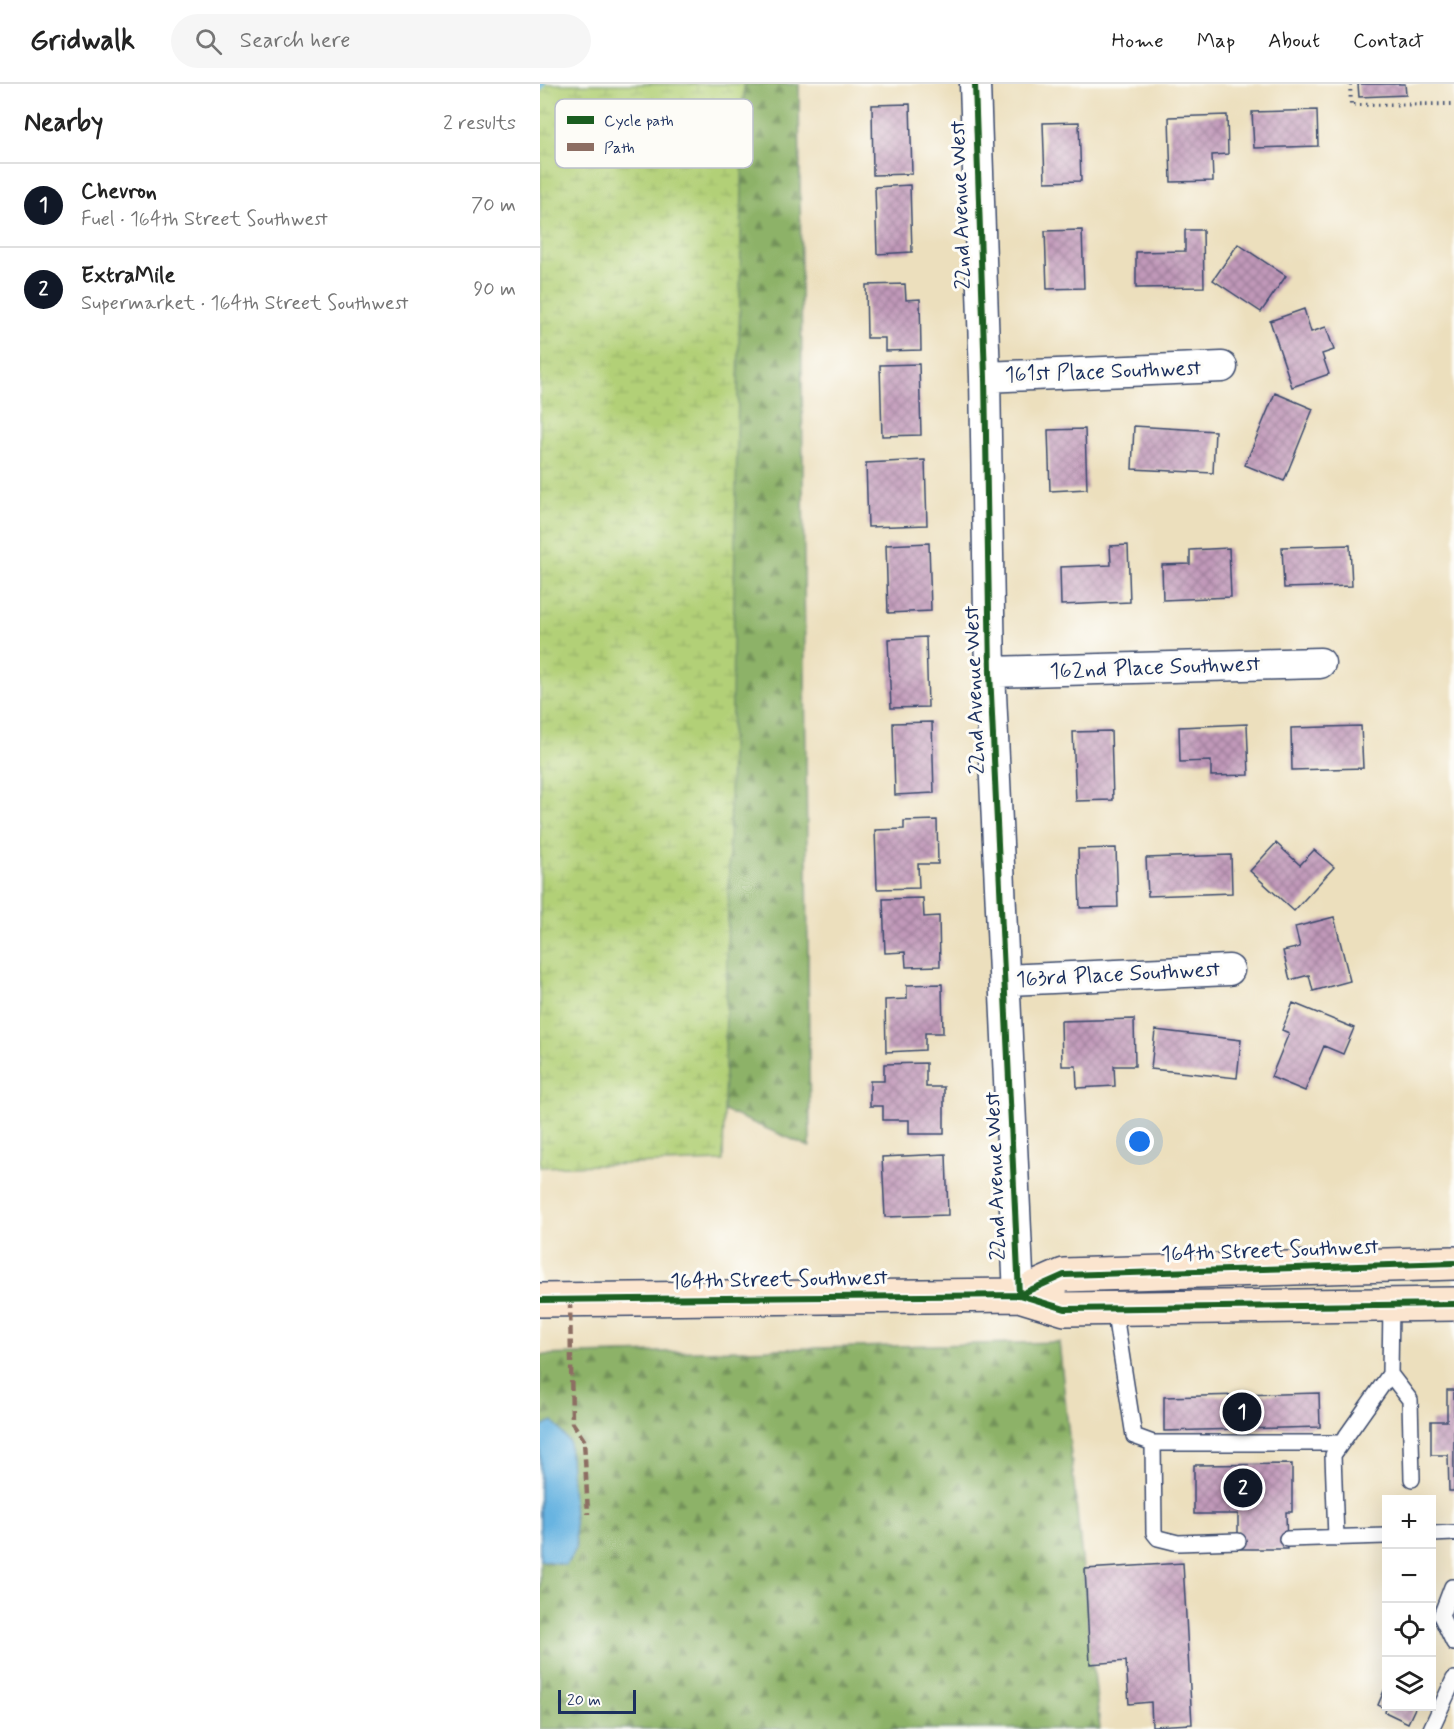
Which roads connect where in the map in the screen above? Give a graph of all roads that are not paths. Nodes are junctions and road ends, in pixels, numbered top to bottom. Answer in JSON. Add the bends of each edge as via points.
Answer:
{"nodes":[{"id":1,"x":975,"y":84,"type":"edge"},
{"id":2,"x":1222,"y":368,"type":"dead end"},
{"id":3,"x":985,"y":376,"type":"junction"},
{"id":4,"x":1320,"y":663,"type":"dead end"},
{"id":5,"x":990,"y":672,"type":"junction"},
{"id":6,"x":1229,"y":970,"type":"dead end"},
{"id":7,"x":1006,"y":980,"type":"junction"},
{"id":8,"x":1454,"y":1263,"type":"edge"},
{"id":9,"x":1019,"y":1295,"type":"junction"},
{"id":10,"x":540,"y":1300,"type":"edge"},
{"id":11,"x":1454,"y":1304,"type":"edge"},
{"id":12,"x":1391,"y":1305,"type":"junction"},
{"id":13,"x":1114,"y":1308,"type":"junction"},
{"id":14,"x":1390,"y":1374,"type":"junction"},
{"id":15,"x":1153,"y":1443,"type":"junction"},
{"id":16,"x":1341,"y":1443,"type":"junction"},
{"id":17,"x":1412,"y":1479,"type":"dead end"},
{"id":18,"x":1454,"y":1533,"type":"edge"},
{"id":19,"x":1436,"y":1534,"type":"edge"},
{"id":20,"x":1382,"y":1536,"type":"edge"},
{"id":21,"x":1336,"y":1538,"type":"junction"},
{"id":22,"x":1287,"y":1539,"type":"dead end"},
{"id":23,"x":1238,"y":1541,"type":"dead end"},
{"id":24,"x":1454,"y":1587,"type":"edge"},
{"id":25,"x":1454,"y":1643,"type":"edge"},
{"id":26,"x":1454,"y":1679,"type":"edge"},
{"id":27,"x":1431,"y":1729,"type":"edge"}],
"edges":[{"from":1,"to":3,"type":"street","name":"22nd Avenue West"},
{"from":2,"to":3,"type":"street","name":"161st Place Southwest"},
{"from":3,"to":5,"type":"street","name":"22nd Avenue West"},
{"from":4,"to":5,"type":"street","name":"162nd Place Southwest"},
{"from":5,"to":7,"type":"street","name":"22nd Avenue West"},
{"from":6,"to":7,"type":"street","name":"163rd Place Southwest"},
{"from":7,"to":9,"type":"street","name":"22nd Avenue West"},
{"from":8,"to":9,"type":"main road","name":"164th Street Southwest","via":[[1064,1275]]},
{"from":9,"to":10,"type":"main road","name":"164th Street Southwest"},
{"from":9,"to":13,"type":"main road","name":"164th Street Southwest","via":[[1065,1309]]},
{"from":11,"to":12,"type":"main road","name":"164th Street Southwest"},
{"from":12,"to":13,"type":"main road","name":"164th Street Southwest"},
{"from":12,"to":14,"type":"lane"},
{"from":13,"to":15,"type":"lane","via":[[1134,1436]]},
{"from":14,"to":16,"type":"lane"},
{"from":14,"to":17,"type":"lane","via":[[1410,1400]]},
{"from":15,"to":16,"type":"lane"},
{"from":15,"to":23,"type":"lane","via":[[1154,1533],[1158,1538],[1178,1543]]},
{"from":16,"to":21,"type":"lane","via":[[1334,1455]]},
{"from":18,"to":19,"type":"lane"},
{"from":20,"to":21,"type":"lane"},
{"from":21,"to":22,"type":"lane"},
{"from":24,"to":25,"type":"lane","via":[[1441,1616]]},
{"from":26,"to":27,"type":"lane"}]}
